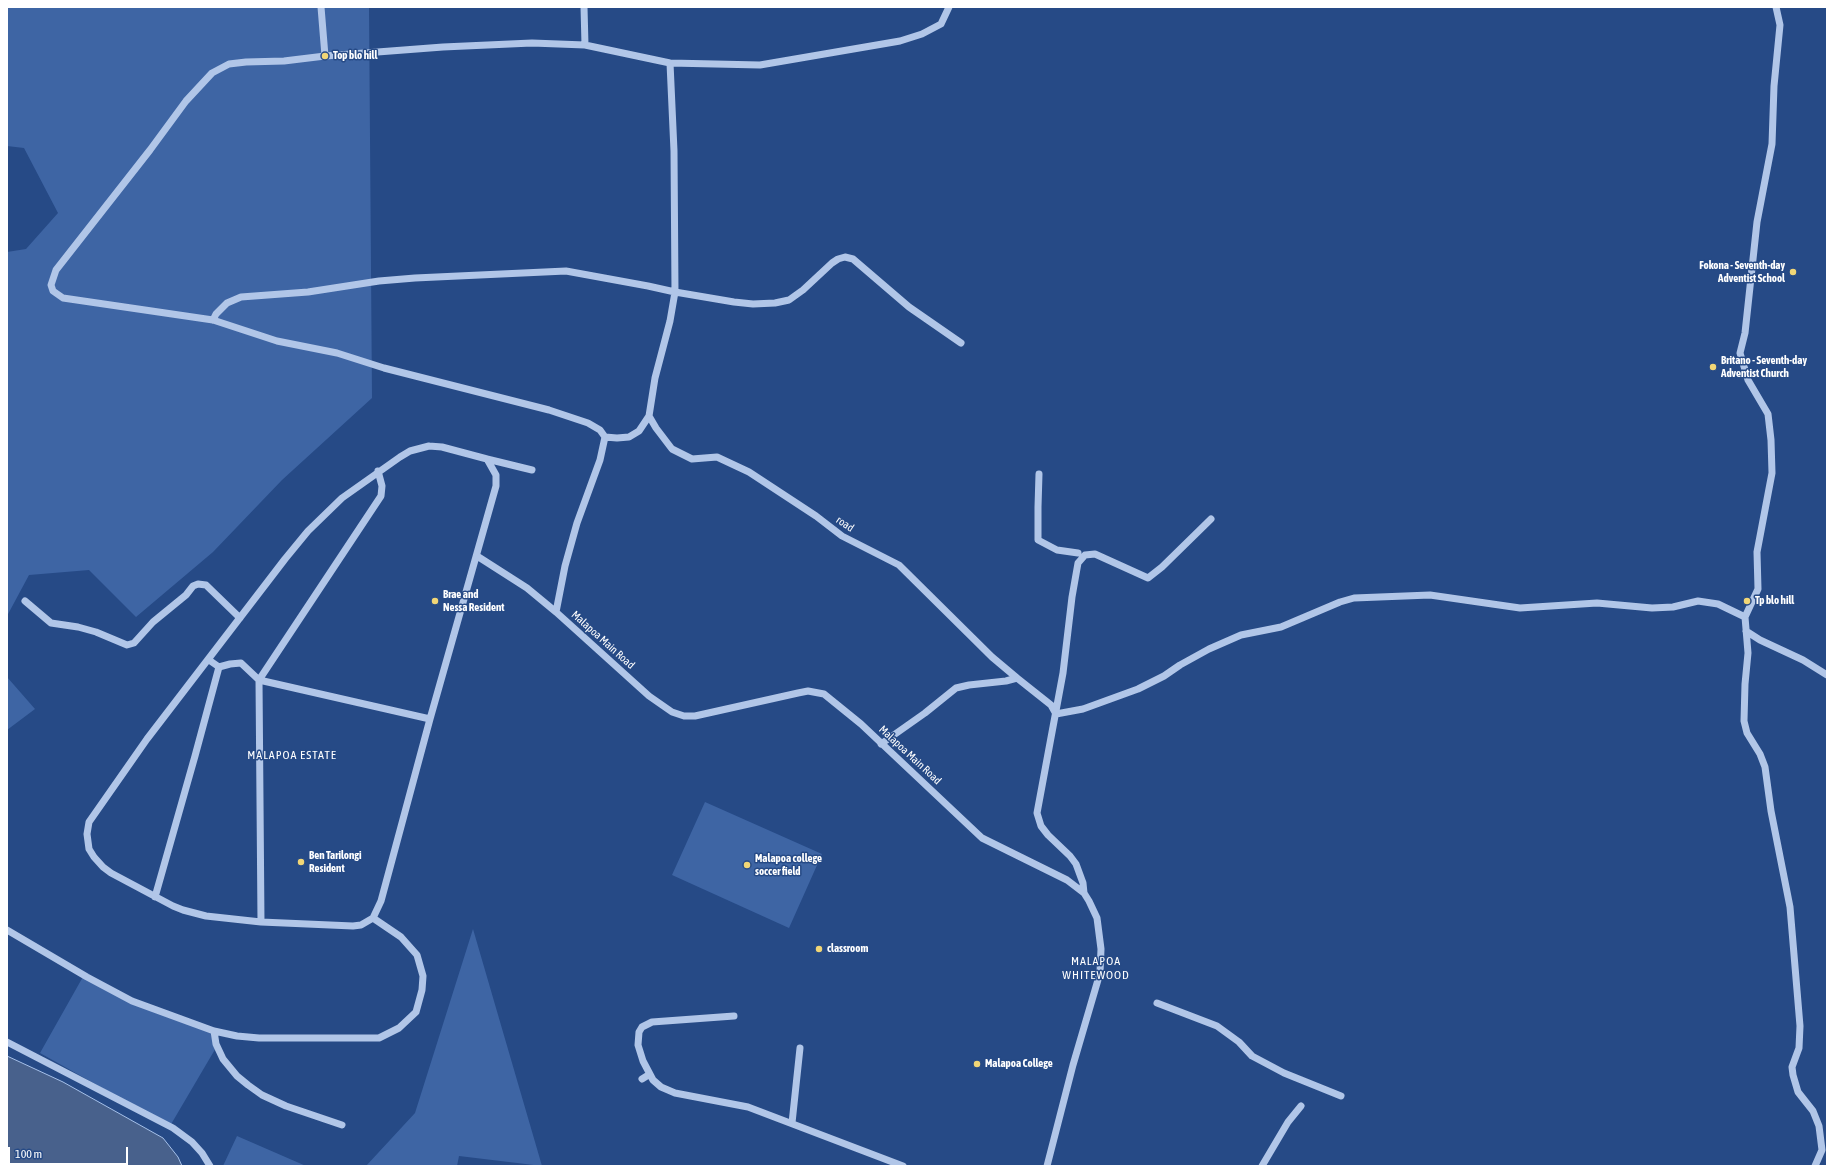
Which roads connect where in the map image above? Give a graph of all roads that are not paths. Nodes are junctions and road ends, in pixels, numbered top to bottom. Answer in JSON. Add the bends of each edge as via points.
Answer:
{"nodes":[{"id":1,"x":321,"y":7,"type":"edge"},
{"id":2,"x":584,"y":7,"type":"edge"},
{"id":3,"x":949,"y":7,"type":"edge"},
{"id":4,"x":1776,"y":7,"type":"edge"},
{"id":5,"x":585,"y":45,"type":"junction"},
{"id":6,"x":325,"y":56,"type":"junction"},
{"id":7,"x":670,"y":63,"type":"junction"},
{"id":8,"x":675,"y":292,"type":"junction"},
{"id":9,"x":213,"y":320,"type":"junction"},
{"id":10,"x":961,"y":344,"type":"dead end"},
{"id":11,"x":649,"y":416,"type":"junction"},
{"id":12,"x":605,"y":437,"type":"junction"},
{"id":13,"x":487,"y":458,"type":"junction"},
{"id":14,"x":532,"y":470,"type":"dead end"},
{"id":15,"x":378,"y":471,"type":"junction"},
{"id":16,"x":1039,"y":474,"type":"dead end"},
{"id":17,"x":1211,"y":519,"type":"dead end"},
{"id":18,"x":1078,"y":553,"type":"dead end"},
{"id":19,"x":477,"y":556,"type":"junction"},
{"id":20,"x":26,"y":601,"type":"dead end"},
{"id":21,"x":556,"y":612,"type":"junction"},
{"id":22,"x":1745,"y":616,"type":"junction"},
{"id":23,"x":240,"y":618,"type":"junction"},
{"id":24,"x":1746,"y":631,"type":"junction"},
{"id":25,"x":208,"y":660,"type":"junction"},
{"id":26,"x":219,"y":667,"type":"junction"},
{"id":27,"x":1827,"y":675,"type":"edge"},
{"id":28,"x":1017,"y":678,"type":"junction"},
{"id":29,"x":259,"y":680,"type":"junction"},
{"id":30,"x":1056,"y":714,"type":"junction"},
{"id":31,"x":430,"y":720,"type":"junction"},
{"id":32,"x":881,"y":744,"type":"junction"},
{"id":33,"x":1084,"y":893,"type":"junction"},
{"id":34,"x":155,"y":897,"type":"junction"},
{"id":35,"x":373,"y":918,"type":"junction"},
{"id":36,"x":261,"y":922,"type":"junction"},
{"id":37,"x":7,"y":930,"type":"edge"},
{"id":38,"x":1157,"y":1003,"type":"dead end"},
{"id":39,"x":734,"y":1016,"type":"dead end"},
{"id":40,"x":214,"y":1031,"type":"junction"},
{"id":41,"x":7,"y":1042,"type":"edge"},
{"id":42,"x":800,"y":1048,"type":"dead end"},
{"id":43,"x":650,"y":1074,"type":"junction"},
{"id":44,"x":642,"y":1078,"type":"dead end"},
{"id":45,"x":1340,"y":1096,"type":"dead end"},
{"id":46,"x":1301,"y":1106,"type":"dead end"},
{"id":47,"x":792,"y":1123,"type":"junction"},
{"id":48,"x":342,"y":1125,"type":"dead end"},
{"id":49,"x":210,"y":1166,"type":"edge"},
{"id":50,"x":903,"y":1166,"type":"edge"},
{"id":51,"x":1047,"y":1166,"type":"edge"},
{"id":52,"x":1262,"y":1166,"type":"edge"},
{"id":53,"x":1815,"y":1166,"type":"edge"}],
"edges":[{"from":1,"to":6,"type":"street"},
{"from":2,"to":5,"type":"street"},
{"from":3,"to":7,"type":"street","via":[[941,24],[900,41],[760,65]]},
{"from":4,"to":22,"type":"street","via":[[1780,25],[1772,144],[1757,222],[1745,333],[1740,353],[1748,380],[1768,414],[1772,473],[1757,552],[1758,589]]},
{"from":5,"to":6,"type":"street","via":[[532,43]]},
{"from":5,"to":7,"type":"street"},
{"from":6,"to":9,"type":"street","via":[[229,64],[212,73],[186,101],[89,226],[56,270],[51,285],[53,292],[63,298]]},
{"from":7,"to":8,"type":"street","via":[[674,151]]},
{"from":8,"to":9,"type":"street","via":[[566,271],[415,278],[308,292],[242,297],[227,303]]},
{"from":8,"to":10,"type":"street","via":[[740,302],[775,303],[789,300],[832,263],[845,257],[853,259],[909,307]]},
{"from":8,"to":11,"type":"street"},
{"from":9,"to":12,"type":"street","via":[[277,341],[337,353],[384,368],[549,410],[588,423],[600,430]]},
{"from":11,"to":12,"type":"street","via":[[639,431],[629,437]]},
{"from":11,"to":28,"type":"street","name":"road","via":[[672,449],[692,459],[717,458],[749,472],[842,536],[899,565],[992,658]]},
{"from":12,"to":21,"type":"street","via":[[600,460],[577,523]]},
{"from":13,"to":14,"type":"street"},
{"from":13,"to":15,"type":"street","via":[[429,446],[410,451]]},
{"from":13,"to":19,"type":"street","via":[[495,470],[497,479]]},
{"from":15,"to":23,"type":"street","via":[[332,506],[308,531]]},
{"from":15,"to":29,"type":"street","via":[[382,486],[381,496]]},
{"from":16,"to":18,"type":"street","via":[[1038,540],[1056,550]]},
{"from":17,"to":30,"type":"street","via":[[1148,578],[1102,556],[1090,554],[1078,563]]},
{"from":19,"to":21,"type":"street","name":"Malapoa Main Road","via":[[527,588]]},
{"from":19,"to":31,"type":"street"},
{"from":20,"to":23,"type":"street","via":[[52,623],[96,632],[127,645],[134,643],[153,622],[198,584],[206,585]]},
{"from":21,"to":32,"type":"street","name":"Malapoa Main Road","via":[[649,696],[672,712],[695,716],[760,700],[808,691],[816,692],[832,699]]},
{"from":22,"to":24,"type":"street"},
{"from":22,"to":30,"type":"street","via":[[1718,604],[1698,601],[1672,607],[1652,608],[1597,603],[1520,608],[1430,595],[1354,598],[1281,626],[1241,635],[1209,649],[1138,688],[1083,709]]},
{"from":23,"to":25,"type":"street"},
{"from":24,"to":27,"type":"street"},
{"from":24,"to":53,"type":"street","via":[[1748,654],[1744,721],[1746,733],[1765,767],[1771,811],[1790,902],[1800,1026],[1799,1048],[1792,1067],[1798,1092],[1813,1111],[1819,1126],[1822,1150]]},
{"from":25,"to":26,"type":"street"},
{"from":25,"to":34,"type":"street","via":[[95,812],[87,829],[89,850],[103,867]]},
{"from":26,"to":29,"type":"street","via":[[241,663]]},
{"from":26,"to":34,"type":"street"},
{"from":28,"to":30,"type":"street","name":"road","via":[[1051,705]]},
{"from":28,"to":32,"type":"street","via":[[956,688]]},
{"from":29,"to":31,"type":"street"},
{"from":29,"to":36,"type":"street"},
{"from":30,"to":33,"type":"street","via":[[1037,813],[1048,835],[1076,864]]},
{"from":31,"to":35,"type":"street","via":[[381,901]]},
{"from":32,"to":33,"type":"street","name":"Malapoa Main Road","via":[[982,838],[1067,880]]},
{"from":33,"to":51,"type":"street","name":"Malapoa Main Road","via":[[1097,918],[1101,949],[1100,973]]},
{"from":34,"to":36,"type":"street","via":[[195,914]]},
{"from":35,"to":36,"type":"street","via":[[361,925],[353,926]]},
{"from":35,"to":40,"type":"street","via":[[401,937],[417,955],[421,969],[422,990],[418,1005],[411,1017],[399,1028],[379,1038],[259,1038]]},
{"from":37,"to":40,"type":"street","via":[[115,992],[152,1009]]},
{"from":38,"to":45,"type":"street","via":[[1217,1026],[1252,1056],[1284,1073]]},
{"from":39,"to":43,"type":"street","via":[[647,1023],[638,1032],[637,1038],[643,1061]]},
{"from":40,"to":48,"type":"street","via":[[216,1044],[223,1059],[248,1085],[286,1106]]},
{"from":41,"to":49,"type":"street","via":[[173,1128],[192,1142]]},
{"from":42,"to":47,"type":"street"},
{"from":43,"to":44,"type":"street"},
{"from":43,"to":47,"type":"street","via":[[657,1084],[675,1093],[748,1107]]},
{"from":46,"to":52,"type":"street","via":[[1288,1122]]},
{"from":47,"to":50,"type":"street"}]}
